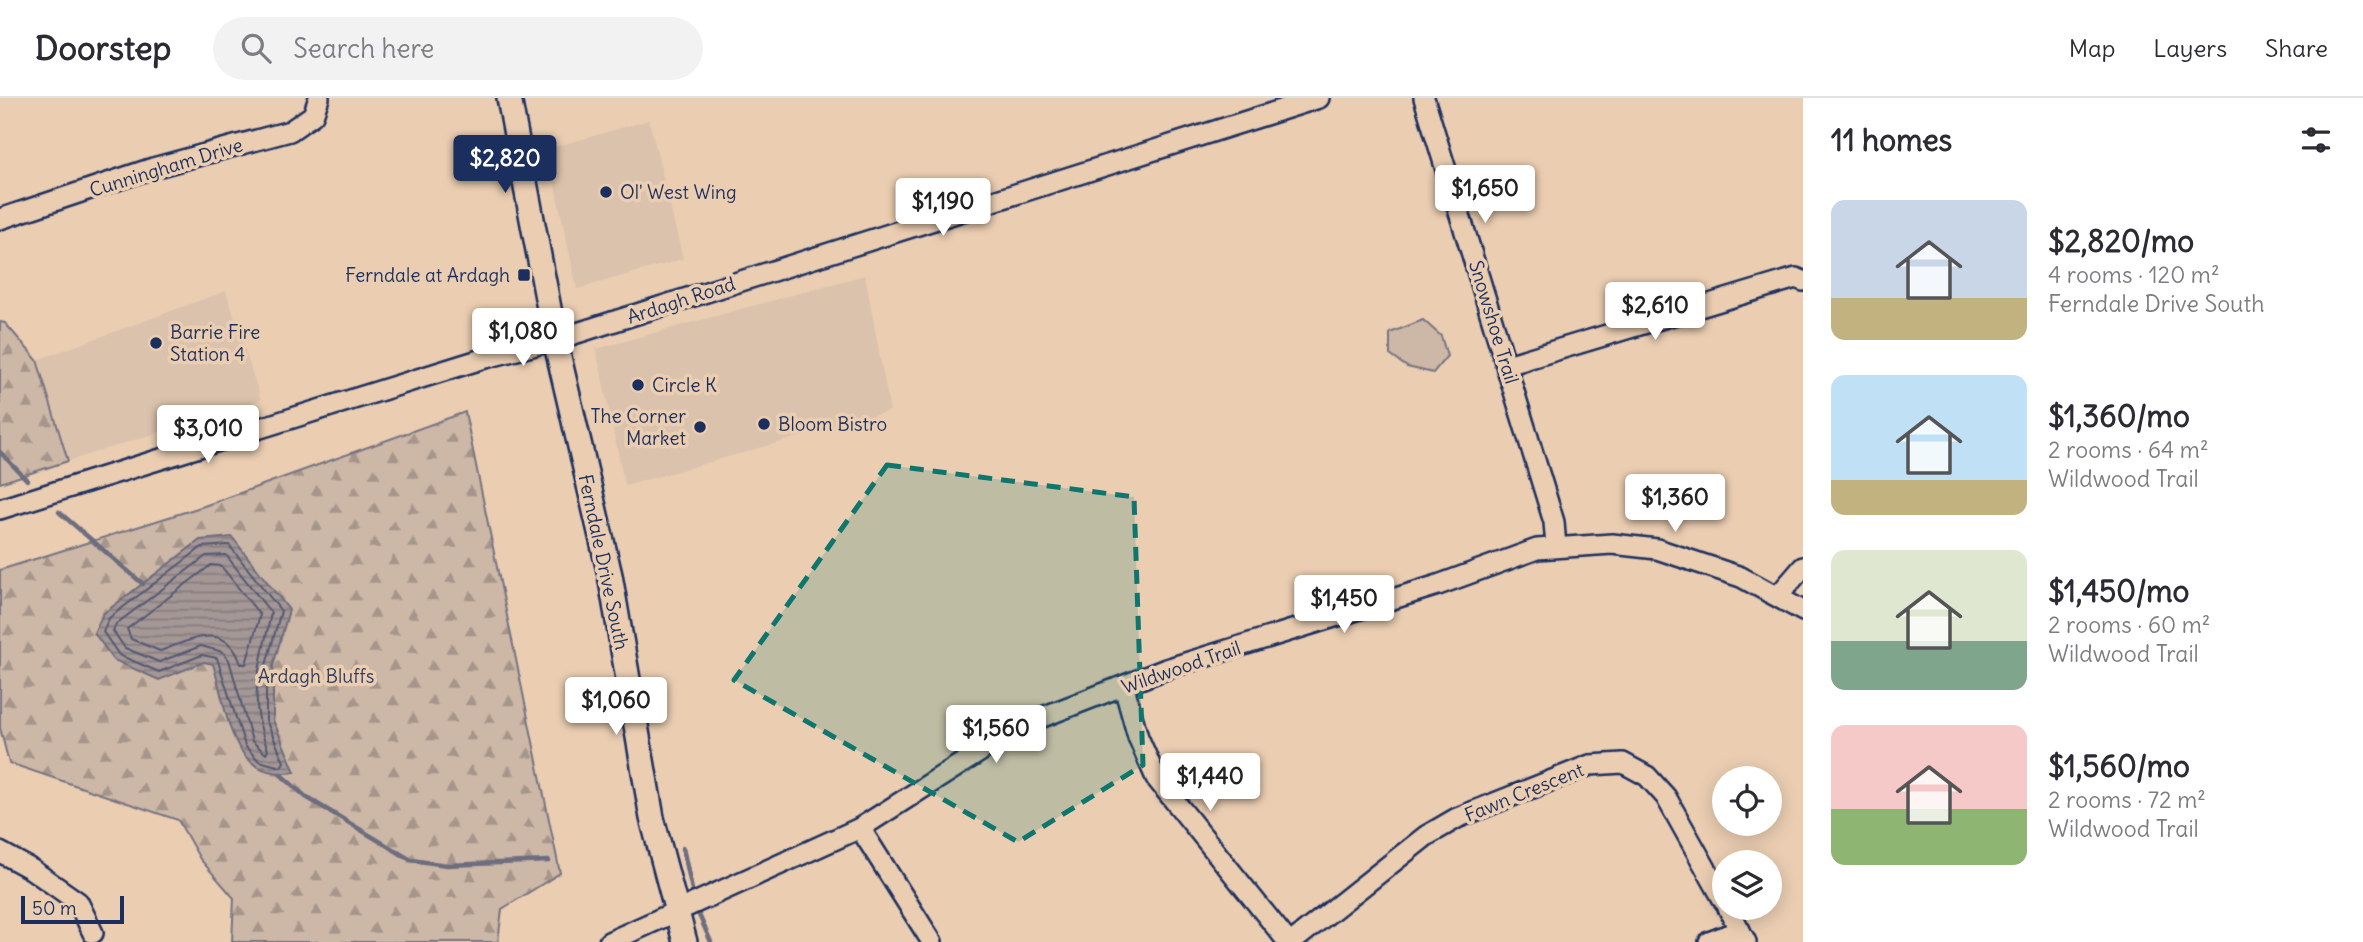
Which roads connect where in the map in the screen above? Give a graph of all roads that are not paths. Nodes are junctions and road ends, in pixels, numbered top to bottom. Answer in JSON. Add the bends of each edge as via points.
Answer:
{"nodes":[{"id":1,"x":319,"y":98,"type":"edge"},
{"id":2,"x":509,"y":98,"type":"edge"},
{"id":3,"x":1319,"y":98,"type":"edge"},
{"id":4,"x":1424,"y":98,"type":"edge"},
{"id":5,"x":0,"y":219,"type":"edge"},
{"id":6,"x":1803,"y":281,"type":"edge"},
{"id":7,"x":555,"y":340,"type":"junction"},
{"id":8,"x":1507,"y":365,"type":"junction"},
{"id":9,"x":0,"y":509,"type":"edge"},
{"id":10,"x":1556,"y":547,"type":"junction"},
{"id":11,"x":1803,"y":567,"type":"edge"},
{"id":12,"x":1778,"y":596,"type":"junction"},
{"id":13,"x":1803,"y":611,"type":"edge"},
{"id":14,"x":1124,"y":687,"type":"junction"},
{"id":15,"x":860,"y":828,"type":"junction"},
{"id":16,"x":0,"y":852,"type":"edge"},
{"id":17,"x":1712,"y":879,"type":"edge"},
{"id":18,"x":675,"y":911,"type":"junction"},
{"id":19,"x":1734,"y":920,"type":"edge"},
{"id":20,"x":93,"y":933,"type":"dead end"},
{"id":21,"x":1743,"y":936,"type":"edge"},
{"id":22,"x":609,"y":942,"type":"edge"},
{"id":23,"x":685,"y":942,"type":"edge"},
{"id":24,"x":932,"y":942,"type":"edge"},
{"id":25,"x":1290,"y":942,"type":"edge"},
{"id":26,"x":1709,"y":942,"type":"edge"}],
"edges":[{"from":1,"to":5,"type":"street","name":"Cunningham Drive","via":[[313,115],[290,131],[153,168]]},
{"from":2,"to":7,"type":"main road","name":"Ferndale Drive South"},
{"from":3,"to":7,"type":"street","name":"Ardagh Road"},
{"from":4,"to":8,"type":"street","name":"Snowshoe Trail"},
{"from":6,"to":8,"type":"street","via":[[1796,278]]},
{"from":7,"to":9,"type":"street","name":"Ardagh Road"},
{"from":7,"to":18,"type":"main road","name":"Ferndale Drive South","via":[[610,575],[652,818]]},
{"from":8,"to":10,"type":"street","name":"Snowshoe Trail","via":[[1554,522]]},
{"from":10,"to":12,"type":"street","name":"Wildwood Trail","via":[[1612,544],[1657,549],[1741,577]]},
{"from":10,"to":14,"type":"street","name":"Wildwood Trail","via":[[1537,549],[1166,669]]},
{"from":11,"to":12,"type":"street"},
{"from":12,"to":13,"type":"street","name":"Wildwood Trail"},
{"from":14,"to":15,"type":"street","name":"Wildwood Trail","via":[[1022,725]]},
{"from":14,"to":25,"type":"street","via":[[1156,778]]},
{"from":15,"to":18,"type":"street","name":"Wildwood Trail"},
{"from":15,"to":24,"type":"street"},
{"from":16,"to":20,"type":"street","via":[[78,902]]},
{"from":17,"to":25,"type":"street","name":"Fawn Crescent","via":[[1666,797],[1647,776],[1623,763],[1590,765],[1457,818],[1426,836]]},
{"from":18,"to":22,"type":"street","name":"Wildwood Trail"},
{"from":18,"to":23,"type":"main road","name":"Ferndale Drive South"},
{"from":19,"to":21,"type":"street"},
{"from":21,"to":26,"type":"street"}]}
